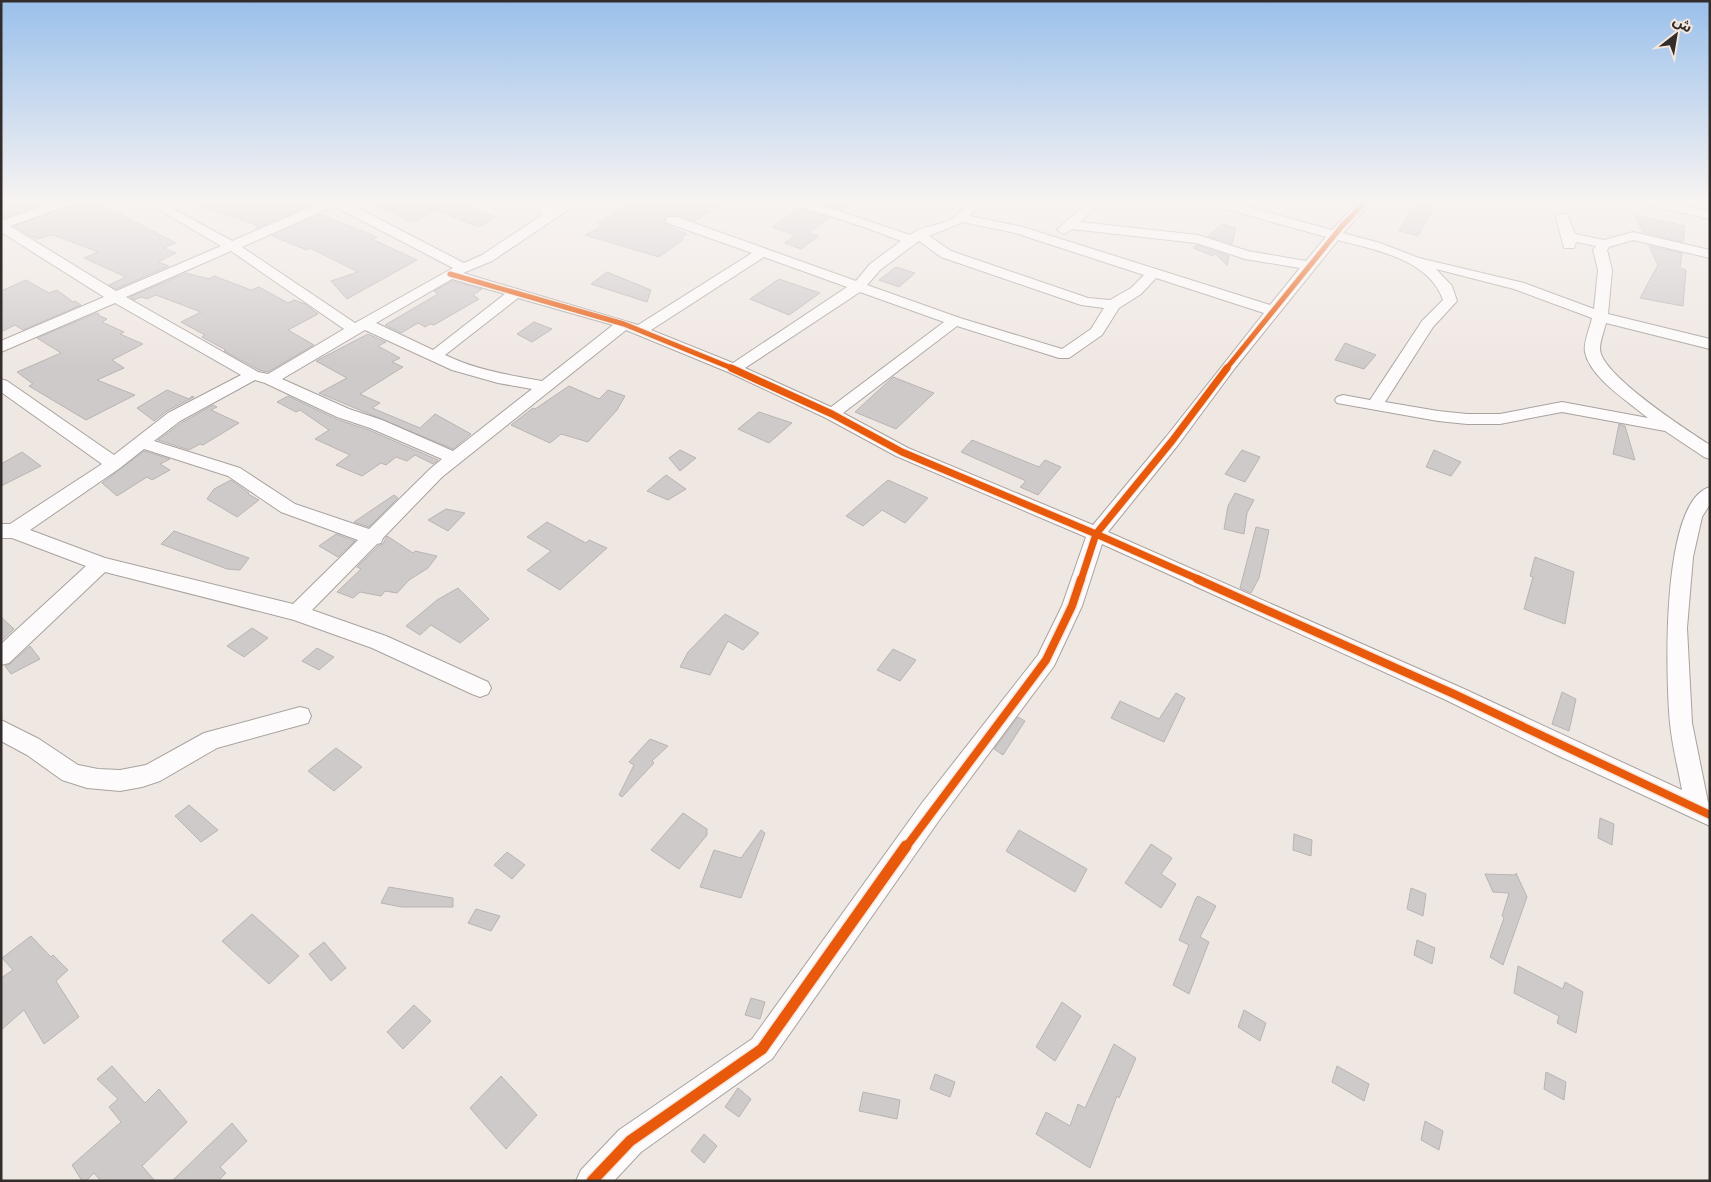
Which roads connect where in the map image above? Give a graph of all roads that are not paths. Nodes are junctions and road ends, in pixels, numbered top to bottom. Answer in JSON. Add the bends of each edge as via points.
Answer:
{"nodes":[{"id":1,"x":50,"y":256,"type":"edge"},
{"id":2,"x":212,"y":256,"type":"edge"},
{"id":3,"x":248,"y":256,"type":"edge"},
{"id":4,"x":435,"y":256,"type":"edge"},
{"id":5,"x":490,"y":256,"type":"edge"},
{"id":6,"x":755,"y":256,"type":"edge"},
{"id":7,"x":774,"y":256,"type":"edge"},
{"id":8,"x":889,"y":256,"type":"edge"},
{"id":9,"x":953,"y":256,"type":"edge"},
{"id":10,"x":1101,"y":256,"type":"edge"},
{"id":11,"x":1252,"y":256,"type":"edge"},
{"id":12,"x":1318,"y":256,"type":"edge"},
{"id":13,"x":1404,"y":256,"type":"edge"},
{"id":14,"x":1602,"y":256,"type":"edge"},
{"id":15,"x":1407,"y":257,"type":"junction"},
{"id":16,"x":1310,"y":266,"type":"junction"},
{"id":17,"x":457,"y":271,"type":"junction"},
{"id":18,"x":1154,"y":273,"type":"junction"},
{"id":19,"x":859,"y":286,"type":"junction"},
{"id":20,"x":516,"y":294,"type":"junction"},
{"id":21,"x":116,"y":297,"type":"junction"},
{"id":22,"x":1113,"y":305,"type":"junction"},
{"id":23,"x":1273,"y":311,"type":"junction"},
{"id":24,"x":1600,"y":316,"type":"junction"},
{"id":25,"x":955,"y":320,"type":"junction"},
{"id":26,"x":360,"y":327,"type":"junction"},
{"id":27,"x":632,"y":327,"type":"junction"},
{"id":28,"x":1710,"y":344,"type":"edge"},
{"id":29,"x":1,"y":347,"type":"edge"},
{"id":30,"x":435,"y":356,"type":"junction"},
{"id":31,"x":734,"y":369,"type":"junction"},
{"id":32,"x":253,"y":375,"type":"junction"},
{"id":33,"x":270,"y":379,"type":"junction"},
{"id":34,"x":1,"y":384,"type":"edge"},
{"id":35,"x":544,"y":386,"type":"junction"},
{"id":36,"x":1343,"y":400,"type":"dead end"},
{"id":37,"x":1375,"y":405,"type":"junction"},
{"id":38,"x":832,"y":414,"type":"junction"},
{"id":39,"x":1670,"y":426,"type":"junction"},
{"id":40,"x":142,"y":443,"type":"junction"},
{"id":41,"x":1710,"y":453,"type":"edge"},
{"id":42,"x":456,"y":459,"type":"junction"},
{"id":43,"x":114,"y":464,"type":"junction"},
{"id":44,"x":1710,"y":493,"type":"edge"},
{"id":45,"x":8,"y":531,"type":"edge"},
{"id":46,"x":1096,"y":534,"type":"junction"},
{"id":47,"x":374,"y":538,"type":"junction"},
{"id":48,"x":102,"y":564,"type":"junction"},
{"id":49,"x":298,"y":613,"type":"junction"},
{"id":50,"x":1,"y":657,"type":"edge"},
{"id":51,"x":480,"y":688,"type":"dead end"},
{"id":52,"x":300,"y":716,"type":"dead end"},
{"id":53,"x":1,"y":729,"type":"edge"},
{"id":54,"x":1703,"y":812,"type":"edge"},
{"id":55,"x":592,"y":1181,"type":"edge"}],
"edges":[{"from":1,"to":21,"type":"street"},
{"from":2,"to":21,"type":"street"},
{"from":3,"to":26,"type":"street"},
{"from":4,"to":17,"type":"street"},
{"from":5,"to":17,"type":"street"},
{"from":6,"to":27,"type":"street"},
{"from":7,"to":19,"type":"street"},
{"from":8,"to":19,"type":"street","via":[[875,266]]},
{"from":9,"to":22,"type":"street","via":[[1086,302]]},
{"from":10,"to":18,"type":"street"},
{"from":11,"to":16,"type":"street"},
{"from":12,"to":16,"type":"street"},
{"from":13,"to":15,"type":"street"},
{"from":14,"to":24,"type":"street","via":[[1605,270]]},
{"from":15,"to":24,"type":"street","via":[[1519,286]]},
{"from":15,"to":37,"type":"street","via":[[1432,272],[1445,286],[1450,301],[1427,324]]},
{"from":16,"to":23,"type":"street"},
{"from":17,"to":20,"type":"street"},
{"from":17,"to":26,"type":"street"},
{"from":18,"to":22,"type":"street","via":[[1136,291]]},
{"from":18,"to":23,"type":"street"},
{"from":19,"to":25,"type":"street"},
{"from":19,"to":31,"type":"street"},
{"from":20,"to":27,"type":"street"},
{"from":20,"to":30,"type":"street"},
{"from":21,"to":29,"type":"street"},
{"from":21,"to":32,"type":"street"},
{"from":22,"to":25,"type":"street","via":[[1097,332],[1064,355]]},
{"from":23,"to":46,"type":"street"},
{"from":24,"to":28,"type":"street"},
{"from":24,"to":39,"type":"street","via":[[1592,350],[1597,364],[1614,382]]},
{"from":25,"to":38,"type":"street"},
{"from":26,"to":30,"type":"street"},
{"from":26,"to":33,"type":"street"},
{"from":27,"to":31,"type":"street"},
{"from":27,"to":35,"type":"street"},
{"from":30,"to":35,"type":"street","via":[[458,367]]},
{"from":31,"to":38,"type":"street"},
{"from":32,"to":33,"type":"street"},
{"from":32,"to":40,"type":"street","via":[[174,417]]},
{"from":33,"to":42,"type":"street","via":[[343,414],[376,424]]},
{"from":34,"to":43,"type":"street"},
{"from":35,"to":42,"type":"street"},
{"from":36,"to":37,"type":"street"},
{"from":37,"to":39,"type":"street","via":[[1467,419],[1509,418],[1562,407]]},
{"from":38,"to":46,"type":"street","via":[[902,452]]},
{"from":39,"to":41,"type":"street"},
{"from":40,"to":43,"type":"street"},
{"from":40,"to":47,"type":"street","via":[[234,472],[288,508]]},
{"from":42,"to":47,"type":"street","via":[[436,473]]},
{"from":43,"to":45,"type":"street"},
{"from":44,"to":54,"type":"street","via":[[1696,510],[1688,534],[1677,628],[1681,723]]},
{"from":45,"to":48,"type":"street"},
{"from":46,"to":54,"type":"street","via":[[1454,694]]},
{"from":46,"to":55,"type":"street","via":[[1072,606],[1046,660],[931,811],[762,1049],[630,1140]]},
{"from":47,"to":49,"type":"street"},
{"from":48,"to":49,"type":"street"},
{"from":48,"to":50,"type":"street"},
{"from":49,"to":51,"type":"street","via":[[379,642]]},
{"from":52,"to":53,"type":"street","via":[[212,740],[163,769],[118,782],[76,775]]}]}
